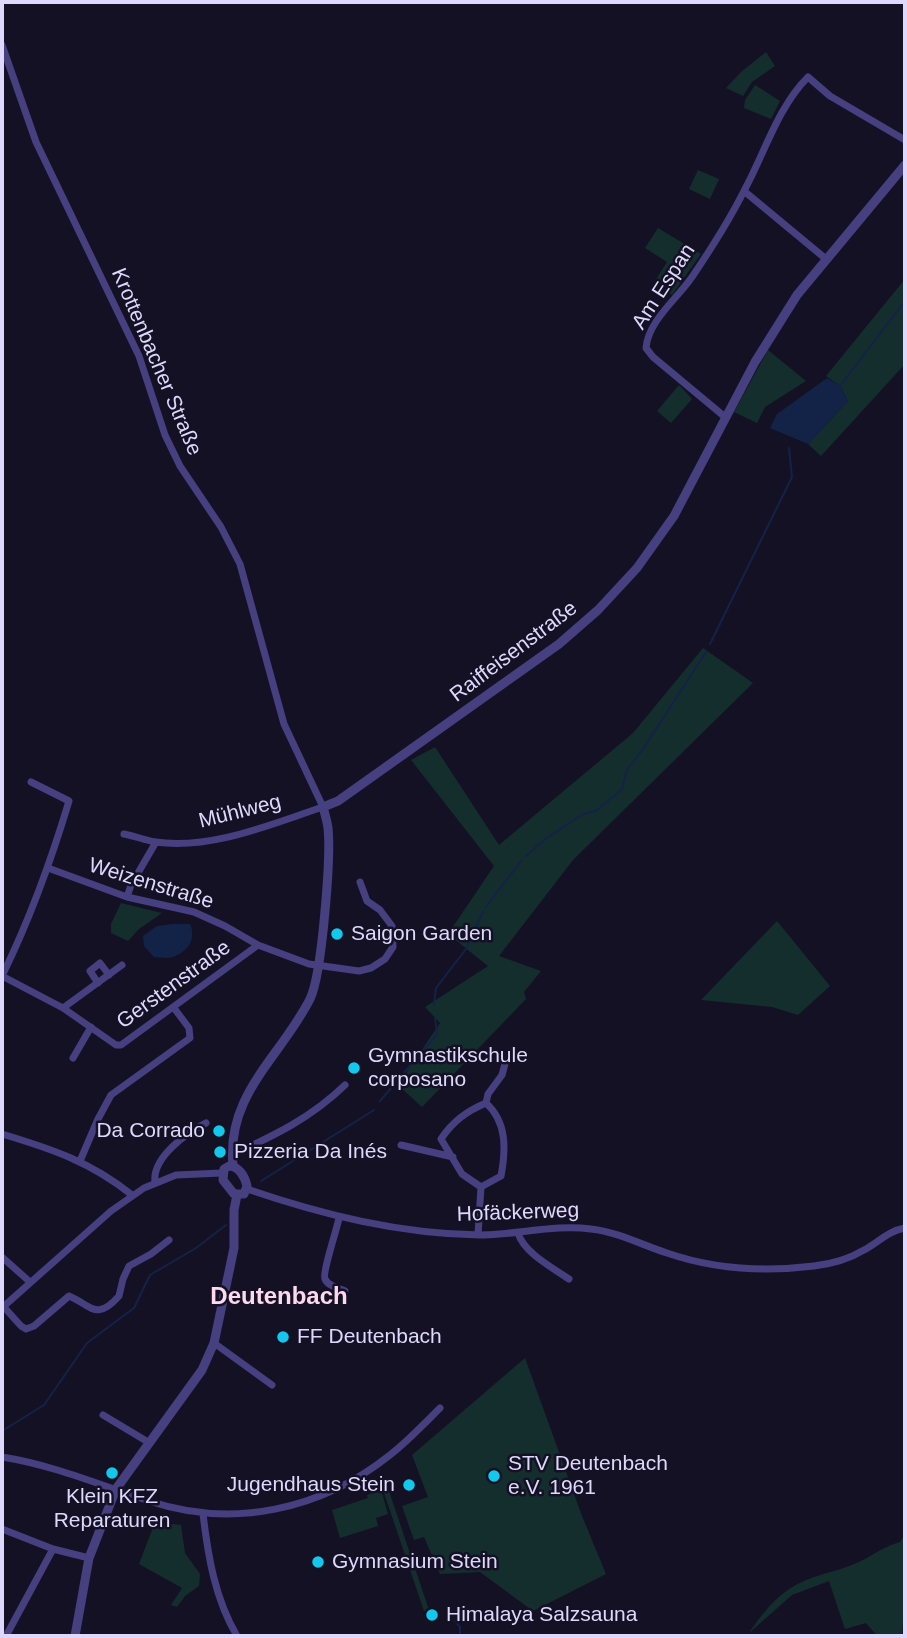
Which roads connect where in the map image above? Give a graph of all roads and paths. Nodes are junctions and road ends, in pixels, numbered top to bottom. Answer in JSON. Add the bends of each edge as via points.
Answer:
{"nodes":[{"id":1,"x":2,"y":45,"type":"edge"},
{"id":2,"x":905,"y":140,"type":"edge"},
{"id":3,"x":905,"y":164,"type":"edge"},
{"id":4,"x":744,"y":191,"type":"junction"},
{"id":5,"x":826,"y":259,"type":"junction"},
{"id":6,"x":725,"y":417,"type":"junction"},
{"id":7,"x":32,"y":782,"type":"dead end"},
{"id":8,"x":323,"y":807,"type":"junction"},
{"id":9,"x":124,"y":834,"type":"dead end"},
{"id":10,"x":156,"y":842,"type":"junction"},
{"id":11,"x":48,"y":869,"type":"junction"},
{"id":12,"x":360,"y":882,"type":"dead end"},
{"id":13,"x":127,"y":897,"type":"junction"},
{"id":14,"x":258,"y":945,"type":"junction"},
{"id":15,"x":122,"y":965,"type":"dead end"},
{"id":16,"x":319,"y":965,"type":"junction"},
{"id":17,"x":109,"y":975,"type":"junction"},
{"id":18,"x":2,"y":976,"type":"edge"},
{"id":19,"x":98,"y":983,"type":"junction"},
{"id":20,"x":63,"y":1008,"type":"junction"},
{"id":21,"x":174,"y":1008,"type":"junction"},
{"id":22,"x":91,"y":1027,"type":"junction"},
{"id":23,"x":73,"y":1058,"type":"dead end"},
{"id":24,"x":506,"y":1060,"type":"dead end"},
{"id":25,"x":345,"y":1085,"type":"dead end"},
{"id":26,"x":486,"y":1102,"type":"junction"},
{"id":27,"x":206,"y":1123,"type":"dead end"},
{"id":28,"x":2,"y":1134,"type":"edge"},
{"id":29,"x":401,"y":1145,"type":"dead end"},
{"id":30,"x":232,"y":1155,"type":"junction"},
{"id":31,"x":453,"y":1157,"type":"junction"},
{"id":32,"x":80,"y":1161,"type":"junction"},
{"id":33,"x":233,"y":1166,"type":"junction"},
{"id":34,"x":222,"y":1173,"type":"junction"},
{"id":35,"x":155,"y":1182,"type":"junction"},
{"id":36,"x":481,"y":1187,"type":"junction"},
{"id":37,"x":247,"y":1189,"type":"junction"},
{"id":38,"x":132,"y":1195,"type":"junction"},
{"id":39,"x":237,"y":1195,"type":"junction"},
{"id":40,"x":339,"y":1218,"type":"junction"},
{"id":41,"x":905,"y":1228,"type":"edge"},
{"id":42,"x":518,"y":1233,"type":"junction"},
{"id":43,"x":478,"y":1235,"type":"junction"},
{"id":44,"x":169,"y":1240,"type":"dead end"},
{"id":45,"x":2,"y":1257,"type":"edge"},
{"id":46,"x":569,"y":1279,"type":"dead end"},
{"id":47,"x":30,"y":1282,"type":"junction"},
{"id":48,"x":345,"y":1291,"type":"dead end"},
{"id":49,"x":3,"y":1307,"type":"edge"},
{"id":50,"x":214,"y":1343,"type":"junction"},
{"id":51,"x":272,"y":1385,"type":"dead end"},
{"id":52,"x":440,"y":1408,"type":"dead end"},
{"id":53,"x":103,"y":1415,"type":"dead end"},
{"id":54,"x":148,"y":1442,"type":"junction"},
{"id":55,"x":2,"y":1457,"type":"edge"},
{"id":56,"x":116,"y":1489,"type":"junction"},
{"id":57,"x":203,"y":1514,"type":"junction"},
{"id":58,"x":2,"y":1529,"type":"edge"},
{"id":59,"x":53,"y":1549,"type":"junction"},
{"id":60,"x":89,"y":1558,"type":"junction"},
{"id":61,"x":6,"y":1636,"type":"edge"},
{"id":62,"x":75,"y":1636,"type":"edge"},
{"id":63,"x":237,"y":1636,"type":"edge"}],
"edges":[{"from":1,"to":8,"type":"street","name":"Krottenbacher Straße","via":[[36,142],[139,356],[165,435],[240,564],[284,724]]},
{"from":2,"to":4,"type":"street","name":"Am Espan","via":[[830,96],[808,77],[794,92]]},
{"from":3,"to":5,"type":"street","name":"Raiffeisenstraße"},
{"from":4,"to":5,"type":"street"},
{"from":4,"to":6,"type":"street","name":"Am Espan","via":[[691,279],[647,336],[646,348],[653,357]]},
{"from":5,"to":6,"type":"street","name":"Raiffeisenstraße","via":[[797,295]]},
{"from":6,"to":8,"type":"street","name":"Raiffeisenstraße","via":[[674,516],[637,568],[598,610],[559,644],[338,802]]},
{"from":7,"to":11,"type":"street","via":[[69,801]]},
{"from":8,"to":10,"type":"street","name":"Mühlweg","via":[[234,836]]},
{"from":8,"to":16,"type":"street","via":[[328,849]]},
{"from":9,"to":10,"type":"street","name":"Mühlweg"},
{"from":10,"to":13,"type":"street"},
{"from":11,"to":13,"type":"street","name":"Weizenstraße"},
{"from":11,"to":18,"type":"street"},
{"from":12,"to":16,"type":"street","name":"Weizenstraße","via":[[367,901],[380,909],[392,926],[393,947],[371,968],[359,971]]},
{"from":13,"to":14,"type":"street","name":"Weizenstraße","via":[[194,912]]},
{"from":14,"to":16,"type":"street","name":"Weizenstraße"},
{"from":14,"to":21,"type":"street","name":"Gerstenstraße"},
{"from":15,"to":17,"type":"street"},
{"from":16,"to":30,"type":"street","via":[[312,996],[243,1100],[233,1130]]},
{"from":17,"to":19,"type":"street"},
{"from":17,"to":19,"type":"street","via":[[100,963],[90,971]]},
{"from":18,"to":20,"type":"street","name":"Gerstenstraße"},
{"from":19,"to":20,"type":"street"},
{"from":20,"to":22,"type":"street","name":"Gerstenstraße"},
{"from":21,"to":22,"type":"street","name":"Gerstenstraße","via":[[121,1045]]},
{"from":21,"to":32,"type":"street","via":[[189,1028],[190,1038],[111,1095]]},
{"from":22,"to":23,"type":"street"},
{"from":24,"to":26,"type":"street"},
{"from":25,"to":30,"type":"street","via":[[293,1126]]},
{"from":26,"to":31,"type":"street","via":[[468,1110],[442,1139]]},
{"from":26,"to":36,"type":"street","via":[[503,1129],[505,1155],[501,1176]]},
{"from":27,"to":35,"type":"street","via":[[162,1160]]},
{"from":28,"to":32,"type":"street"},
{"from":29,"to":31,"type":"street"},
{"from":30,"to":33,"type":"street"},
{"from":31,"to":36,"type":"street","via":[[463,1174]]},
{"from":32,"to":38,"type":"street"},
{"from":33,"to":34,"type":"street"},
{"from":33,"to":37,"type":"street"},
{"from":34,"to":35,"type":"street","via":[[190,1173]]},
{"from":34,"to":39,"type":"street","via":[[230,1191]]},
{"from":35,"to":38,"type":"street"},
{"from":36,"to":43,"type":"street"},
{"from":37,"to":39,"type":"street"},
{"from":37,"to":40,"type":"street","name":"Hofäckerweg"},
{"from":38,"to":47,"type":"street"},
{"from":39,"to":50,"type":"street","via":[[234,1248]]},
{"from":40,"to":43,"type":"street","name":"Hofäckerweg"},
{"from":40,"to":48,"type":"street","via":[[324,1278]]},
{"from":41,"to":42,"type":"street","name":"Hofäckerweg","via":[[848,1258],[793,1268],[705,1263],[589,1228]]},
{"from":42,"to":43,"type":"street","name":"Hofäckerweg"},
{"from":42,"to":46,"type":"street","via":[[531,1251]]},
{"from":44,"to":49,"type":"street","via":[[129,1266],[119,1296],[101,1309],[90,1309],[69,1296],[26,1329]]},
{"from":45,"to":47,"type":"street"},
{"from":47,"to":49,"type":"street"},
{"from":50,"to":51,"type":"street"},
{"from":50,"to":54,"type":"street","via":[[202,1370]]},
{"from":52,"to":57,"type":"street","via":[[369,1470],[308,1502],[262,1513]]},
{"from":53,"to":54,"type":"street"},
{"from":54,"to":56,"type":"street"},
{"from":55,"to":56,"type":"street"},
{"from":56,"to":57,"type":"street"},
{"from":56,"to":60,"type":"street"},
{"from":57,"to":63,"type":"street","via":[[214,1580]]},
{"from":58,"to":59,"type":"street"},
{"from":59,"to":60,"type":"street"},
{"from":59,"to":61,"type":"street"},
{"from":60,"to":62,"type":"street"}]}
